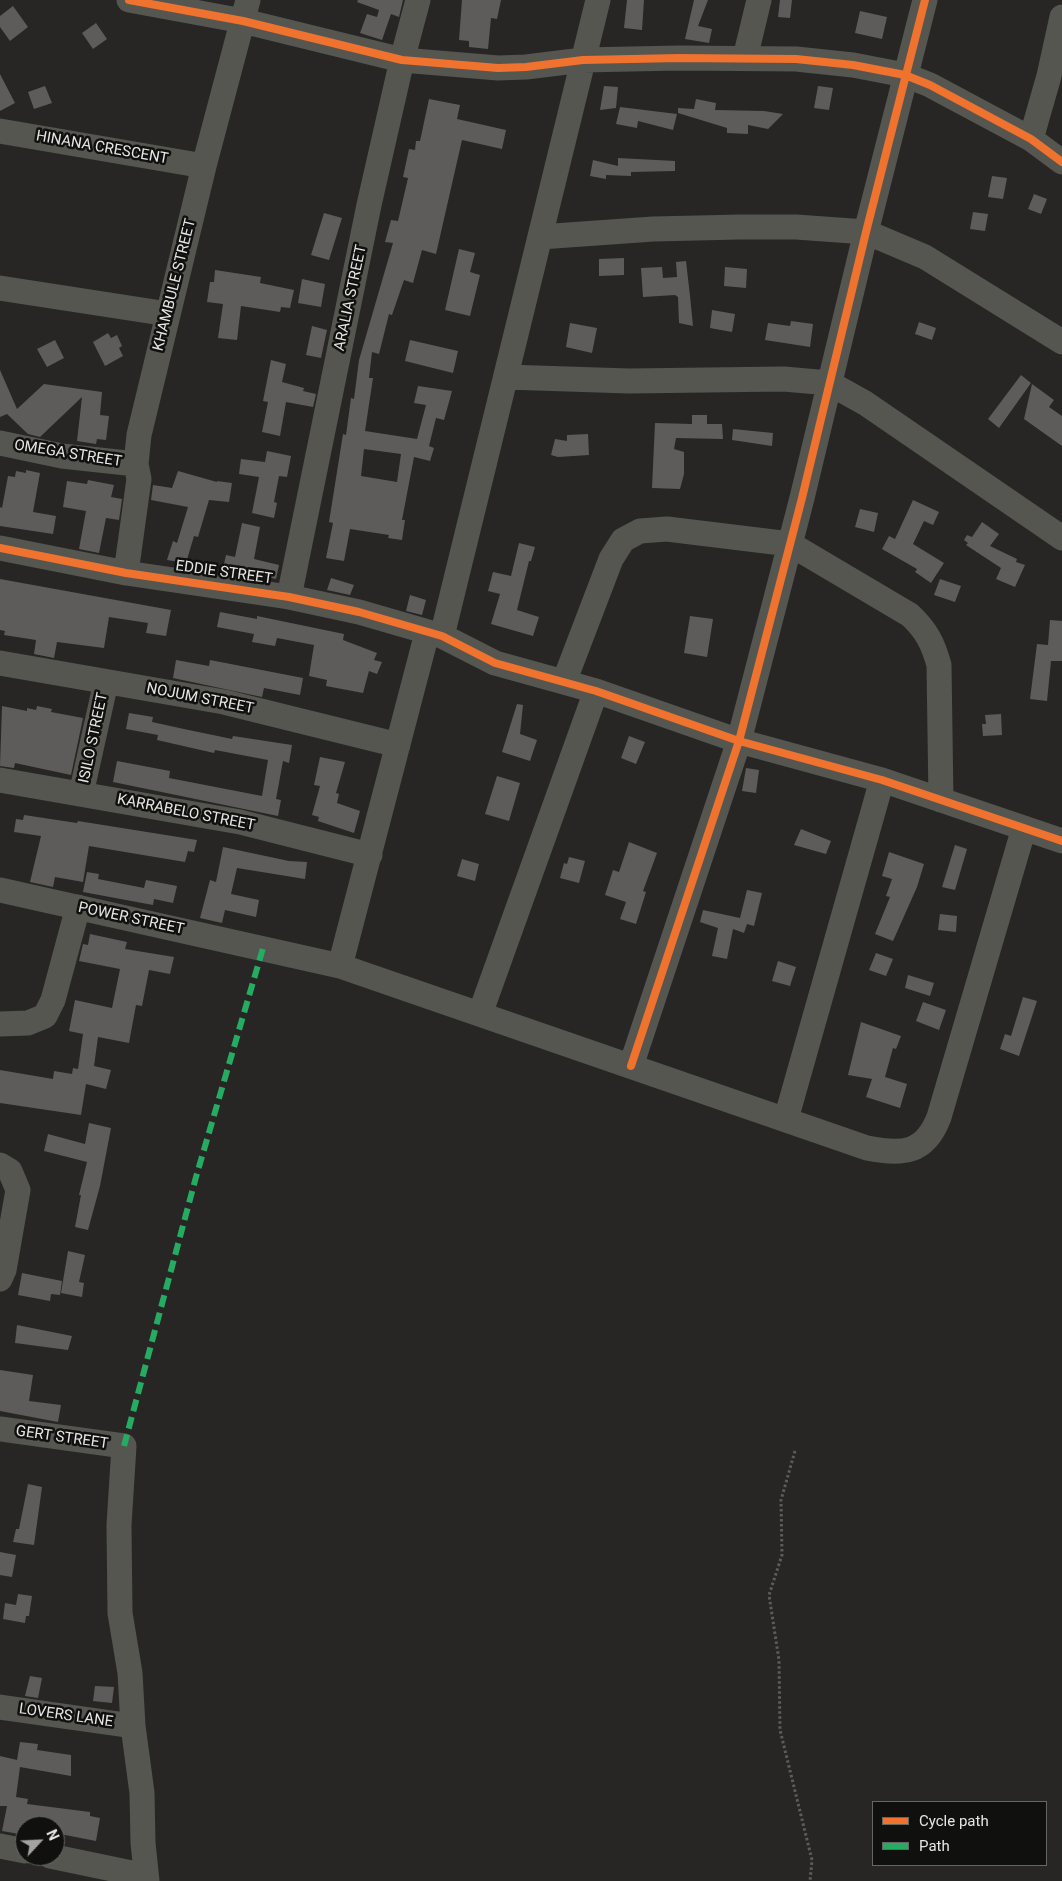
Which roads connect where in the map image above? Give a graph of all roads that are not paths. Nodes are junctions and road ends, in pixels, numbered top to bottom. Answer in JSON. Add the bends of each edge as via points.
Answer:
{"nodes":[{"id":1,"x":129,"y":0,"type":"edge"},
{"id":2,"x":418,"y":0,"type":"edge"},
{"id":3,"x":598,"y":0,"type":"edge"},
{"id":4,"x":760,"y":0,"type":"edge"},
{"id":5,"x":925,"y":0,"type":"edge"},
{"id":6,"x":245,"y":11,"type":"edge"},
{"id":7,"x":1062,"y":17,"type":"edge"},
{"id":8,"x":745,"y":58,"type":"junction"},
{"id":9,"x":402,"y":60,"type":"junction"},
{"id":10,"x":583,"y":60,"type":"junction"},
{"id":11,"x":905,"y":75,"type":"junction"},
{"id":12,"x":0,"y":131,"type":"edge"},
{"id":13,"x":1030,"y":139,"type":"junction"},
{"id":14,"x":1062,"y":162,"type":"edge"},
{"id":15,"x":204,"y":166,"type":"junction"},
{"id":16,"x":866,"y":232,"type":"junction"},
{"id":17,"x":540,"y":237,"type":"junction"},
{"id":18,"x":0,"y":288,"type":"edge"},
{"id":19,"x":168,"y":314,"type":"junction"},
{"id":20,"x":1062,"y":342,"type":"edge"},
{"id":21,"x":506,"y":377,"type":"junction"},
{"id":22,"x":829,"y":384,"type":"junction"},
{"id":23,"x":0,"y":443,"type":"edge"},
{"id":24,"x":136,"y":464,"type":"junction"},
{"id":25,"x":1062,"y":538,"type":"edge"},
{"id":26,"x":790,"y":544,"type":"junction"},
{"id":27,"x":0,"y":548,"type":"edge"},
{"id":28,"x":126,"y":573,"type":"junction"},
{"id":29,"x":289,"y":597,"type":"junction"},
{"id":30,"x":434,"y":634,"type":"junction"},
{"id":31,"x":0,"y":663,"type":"edge"},
{"id":32,"x":106,"y":682,"type":"junction"},
{"id":33,"x":564,"y":682,"type":"junction"},
{"id":34,"x":596,"y":691,"type":"junction"},
{"id":35,"x":739,"y":741,"type":"junction"},
{"id":36,"x":398,"y":744,"type":"junction"},
{"id":37,"x":0,"y":780,"type":"edge"},
{"id":38,"x":882,"y":780,"type":"junction"},
{"id":39,"x":81,"y":794,"type":"junction"},
{"id":40,"x":941,"y":800,"type":"junction"},
{"id":41,"x":1024,"y":828,"type":"junction"},
{"id":42,"x":1062,"y":841,"type":"edge"},
{"id":43,"x":370,"y":855,"type":"junction"},
{"id":44,"x":0,"y":890,"type":"edge"},
{"id":45,"x":78,"y":907,"type":"junction"},
{"id":46,"x":340,"y":966,"type":"junction"},
{"id":47,"x":480,"y":1014,"type":"junction"},
{"id":48,"x":0,"y":1024,"type":"edge"},
{"id":49,"x":631,"y":1066,"type":"junction"},
{"id":50,"x":786,"y":1119,"type":"junction"},
{"id":51,"x":5,"y":1168,"type":"edge"},
{"id":52,"x":0,"y":1278,"type":"edge"},
{"id":53,"x":0,"y":1429,"type":"edge"},
{"id":54,"x":0,"y":1707,"type":"edge"},
{"id":55,"x":133,"y":1726,"type":"junction"},
{"id":56,"x":0,"y":1846,"type":"edge"},
{"id":57,"x":15,"y":1849,"type":"edge"},
{"id":58,"x":65,"y":1859,"type":"edge"},
{"id":59,"x":147,"y":1878,"type":"edge"}],
"edges":[{"from":1,"to":6,"type":"street"},
{"from":2,"to":9,"type":"street","name":"ARALIA STREET"},
{"from":3,"to":10,"type":"street"},
{"from":4,"to":8,"type":"street"},
{"from":5,"to":11,"type":"street"},
{"from":6,"to":9,"type":"street"},
{"from":6,"to":15,"type":"street","name":"KHAMBULE STREET"},
{"from":7,"to":13,"type":"street"},
{"from":8,"to":10,"type":"street"},
{"from":8,"to":11,"type":"street","via":[[853,64]]},
{"from":9,"to":10,"type":"street","via":[[498,68]]},
{"from":9,"to":29,"type":"street","name":"ARALIA STREET"},
{"from":10,"to":17,"type":"street"},
{"from":11,"to":13,"type":"street","via":[[948,94]]},
{"from":11,"to":16,"type":"street"},
{"from":12,"to":15,"type":"street","name":"HINANA CRESCENT"},
{"from":13,"to":14,"type":"street"},
{"from":15,"to":19,"type":"street","name":"KHAMBULE STREET"},
{"from":16,"to":17,"type":"street","via":[[740,227]]},
{"from":16,"to":20,"type":"street","via":[[925,257]]},
{"from":16,"to":22,"type":"street"},
{"from":17,"to":21,"type":"street"},
{"from":18,"to":19,"type":"street"},
{"from":19,"to":24,"type":"street","name":"KHAMBULE STREET","via":[[138,435]]},
{"from":21,"to":22,"type":"street","via":[[637,381],[791,379]]},
{"from":21,"to":30,"type":"street"},
{"from":22,"to":25,"type":"street","via":[[865,403]]},
{"from":22,"to":26,"type":"street"},
{"from":23,"to":24,"type":"street","name":"OMEGA STREET","via":[[62,456]]},
{"from":24,"to":28,"type":"street","name":"KHAMBULE STREET","via":[[139,479]]},
{"from":26,"to":33,"type":"street","via":[[667,529],[640,531],[623,540],[611,559]]},
{"from":26,"to":35,"type":"street"},
{"from":26,"to":40,"type":"street","via":[[910,615],[925,629],[934,645],[939,665]]},
{"from":27,"to":28,"type":"street","name":"EDDIE STREET"},
{"from":28,"to":29,"type":"street","name":"EDDIE STREET"},
{"from":29,"to":30,"type":"street","name":"EDDIE STREET","via":[[359,612]]},
{"from":30,"to":33,"type":"street","name":"EDDIE STREET","via":[[495,663]]},
{"from":30,"to":36,"type":"street"},
{"from":31,"to":32,"type":"street","name":"NOJUM STREET"},
{"from":32,"to":36,"type":"street","name":"NOJUM STREET","via":[[224,702]]},
{"from":32,"to":39,"type":"street","name":"ISILO STREET"},
{"from":33,"to":34,"type":"street","name":"EDDIE STREET"},
{"from":34,"to":35,"type":"street","name":"EDDIE STREET"},
{"from":34,"to":47,"type":"street"},
{"from":35,"to":38,"type":"street","name":"EDDIE STREET"},
{"from":35,"to":49,"type":"street"},
{"from":36,"to":43,"type":"street"},
{"from":37,"to":39,"type":"street","name":"KARRABELO STREET"},
{"from":38,"to":40,"type":"street","name":"EDDIE STREET"},
{"from":38,"to":50,"type":"street"},
{"from":39,"to":43,"type":"street","name":"KARRABELO STREET","via":[[240,822]]},
{"from":40,"to":41,"type":"street","name":"EDDIE STREET"},
{"from":41,"to":42,"type":"street","name":"EDDIE STREET"},
{"from":41,"to":50,"type":"street","name":"POWER STREET","via":[[933,1134],[909,1150],[890,1152],[867,1148]]},
{"from":43,"to":46,"type":"street"},
{"from":44,"to":45,"type":"street","name":"POWER STREET"},
{"from":45,"to":46,"type":"street","name":"POWER STREET"},
{"from":45,"to":48,"type":"street","via":[[53,1000],[41,1019]]},
{"from":46,"to":47,"type":"street","name":"POWER STREET"},
{"from":47,"to":49,"type":"street","name":"POWER STREET"},
{"from":49,"to":50,"type":"street","name":"POWER STREET"},
{"from":51,"to":52,"type":"street","via":[[18,1190]]},
{"from":53,"to":55,"type":"street","name":"GERT STREET","via":[[124,1446],[119,1525],[120,1613],[130,1673]]},
{"from":54,"to":55,"type":"street","name":"LOVERS LANE"},
{"from":55,"to":59,"type":"street","via":[[142,1793]]},
{"from":56,"to":57,"type":"street"},
{"from":58,"to":59,"type":"street"}]}
